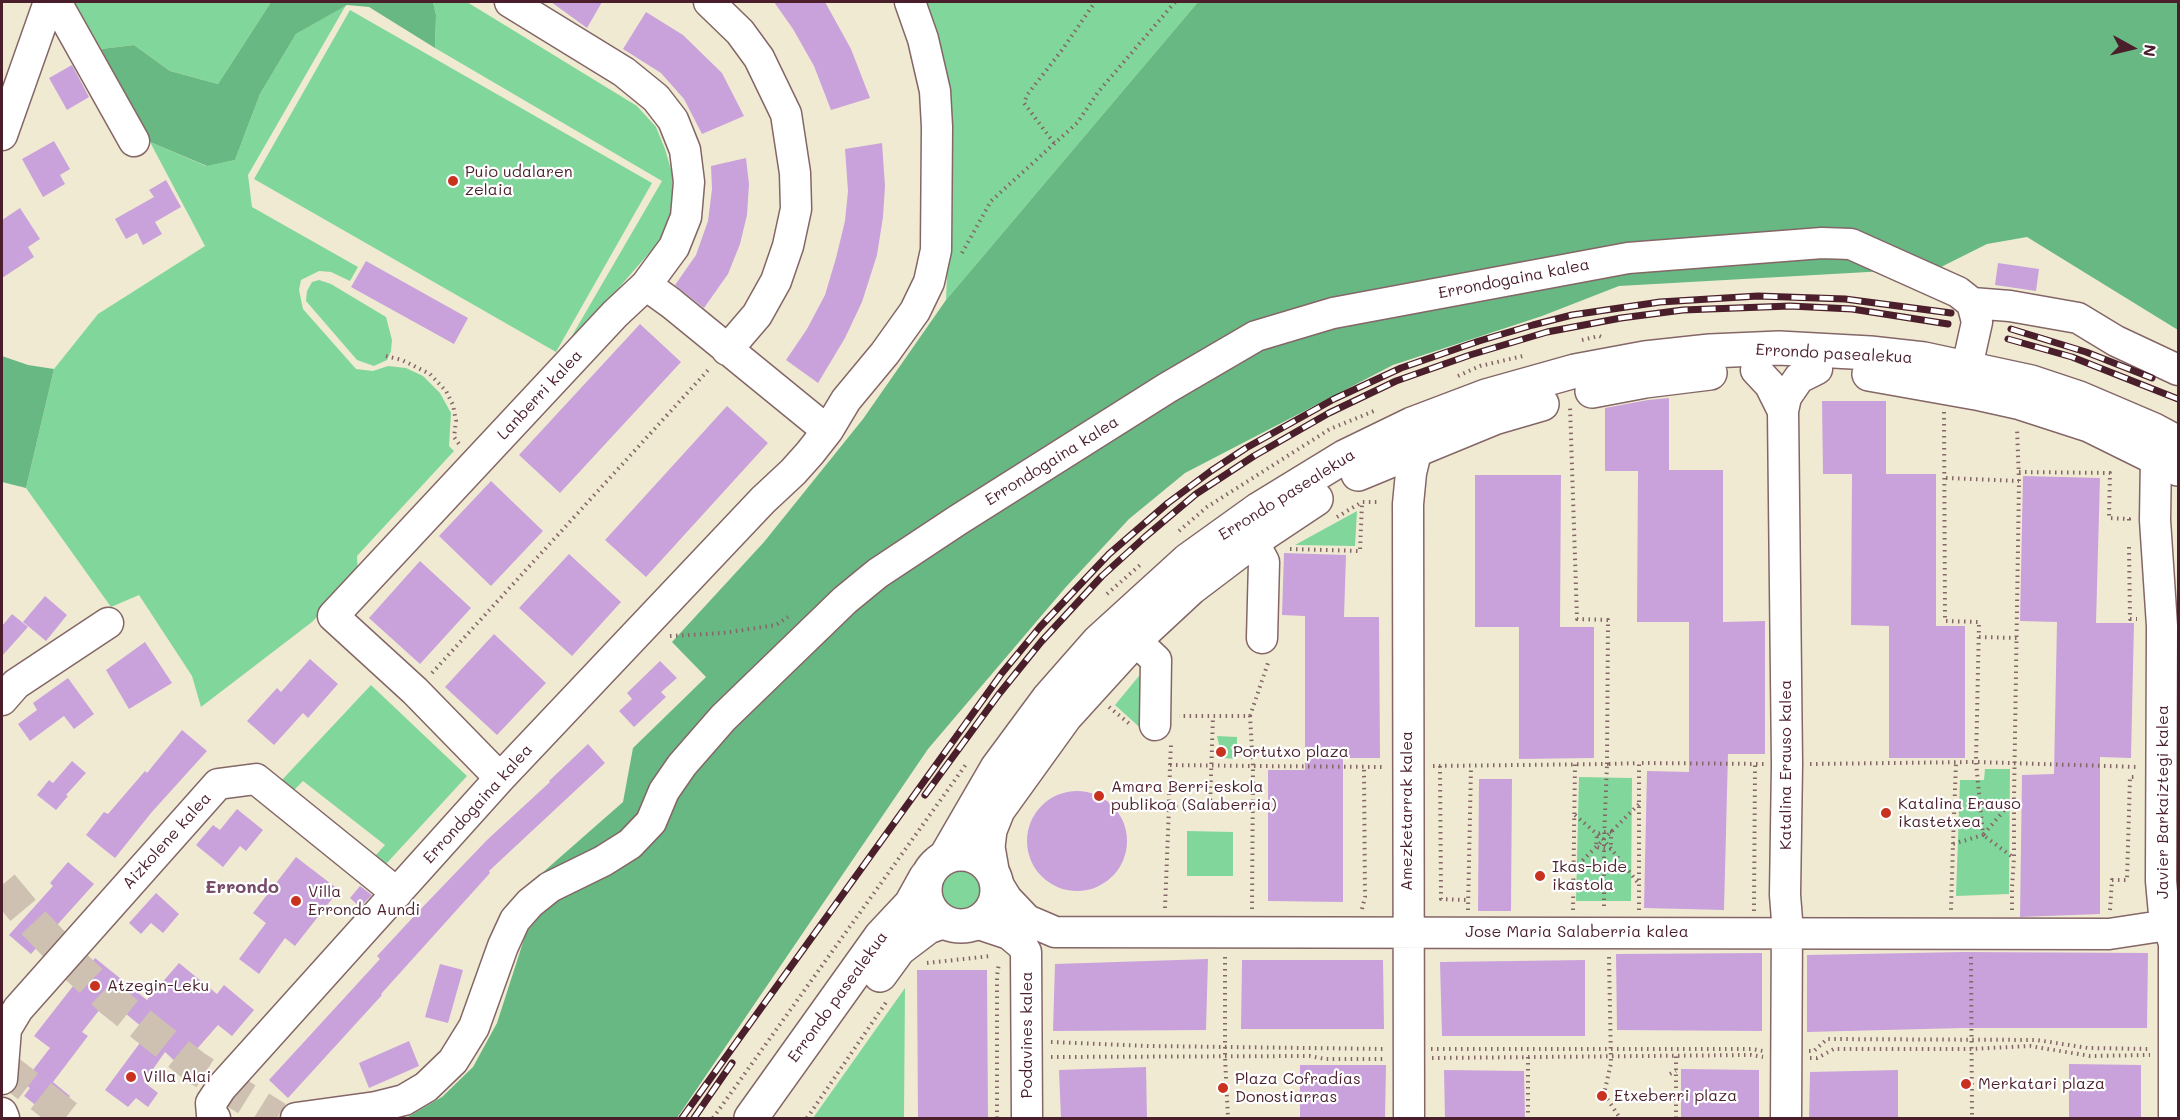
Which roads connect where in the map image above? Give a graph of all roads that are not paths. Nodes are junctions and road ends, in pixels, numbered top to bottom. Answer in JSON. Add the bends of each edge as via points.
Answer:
{"nodes":[{"id":1,"x":49,"y":2,"type":"edge"},
{"id":2,"x":56,"y":2,"type":"edge"},
{"id":3,"x":510,"y":2,"type":"edge"},
{"id":4,"x":709,"y":2,"type":"edge"},
{"id":5,"x":910,"y":2,"type":"edge"},
{"id":6,"x":2,"y":135,"type":"edge"},
{"id":7,"x":134,"y":141,"type":"dead end"},
{"id":8,"x":646,"y":285,"type":"junction"},
{"id":9,"x":1972,"y":303,"type":"junction"},
{"id":10,"x":727,"y":350,"type":"junction"},
{"id":11,"x":1817,"y":369,"type":"junction"},
{"id":12,"x":1756,"y":370,"type":"junction"},
{"id":13,"x":2178,"y":370,"type":"edge"},
{"id":14,"x":1966,"y":391,"type":"junction"},
{"id":15,"x":846,"y":400,"type":"junction"},
{"id":16,"x":1783,"y":411,"type":"junction"},
{"id":17,"x":818,"y":423,"type":"junction"},
{"id":18,"x":1417,"y":448,"type":"junction"},
{"id":19,"x":2173,"y":453,"type":"edge"},
{"id":20,"x":1363,"y":486,"type":"junction"},
{"id":21,"x":2178,"y":488,"type":"edge"},
{"id":22,"x":763,"y":500,"type":"junction"},
{"id":23,"x":1408,"y":504,"type":"junction"},
{"id":24,"x":2142,"y":525,"type":"junction"},
{"id":25,"x":1267,"y":545,"type":"junction"},
{"id":26,"x":108,"y":623,"type":"dead end"},
{"id":27,"x":1262,"y":638,"type":"dead end"},
{"id":28,"x":1135,"y":640,"type":"junction"},
{"id":29,"x":2170,"y":699,"type":"edge"},
{"id":30,"x":2,"y":700,"type":"edge"},
{"id":31,"x":1167,"y":726,"type":"road end"},
{"id":32,"x":500,"y":778,"type":"junction"},
{"id":33,"x":936,"y":866,"type":"junction"},
{"id":34,"x":994,"y":876,"type":"junction"},
{"id":35,"x":397,"y":893,"type":"junction"},
{"id":36,"x":942,"y":922,"type":"junction"},
{"id":37,"x":975,"y":923,"type":"junction"},
{"id":38,"x":2173,"y":926,"type":"edge"},
{"id":39,"x":1408,"y":931,"type":"junction"},
{"id":40,"x":1055,"y":932,"type":"junction"},
{"id":41,"x":1787,"y":932,"type":"junction"},
{"id":42,"x":1013,"y":957,"type":"junction"},
{"id":43,"x":10,"y":1003,"type":"edge"},
{"id":44,"x":2,"y":1079,"type":"edge"},
{"id":45,"x":2,"y":1113,"type":"edge"},
{"id":46,"x":211,"y":1117,"type":"edge"},
{"id":47,"x":4,"y":1119,"type":"edge"},
{"id":48,"x":296,"y":1119,"type":"edge"},
{"id":49,"x":751,"y":1119,"type":"edge"},
{"id":50,"x":777,"y":1119,"type":"edge"},
{"id":51,"x":1027,"y":1119,"type":"edge"},
{"id":52,"x":1408,"y":1119,"type":"edge"},
{"id":53,"x":1786,"y":1119,"type":"edge"},
{"id":54,"x":2174,"y":1119,"type":"edge"}],
"edges":[{"from":1,"to":6,"type":"street"},
{"from":2,"to":7,"type":"street"},
{"from":3,"to":8,"type":"street","name":"Lanberri kalea","via":[[624,72],[656,98],[673,120],[686,150],[686,217],[674,247]]},
{"from":4,"to":10,"type":"street","via":[[740,32],[759,58],[786,114],[795,173],[796,209],[776,282],[757,315]]},
{"from":5,"to":15,"type":"street","name":"Errondogaina kalea","via":[[935,91],[936,250],[915,311]]},
{"from":8,"to":10,"type":"street"},
{"from":8,"to":32,"type":"street","name":"Lanberri kalea","via":[[333,616],[415,691]]},
{"from":9,"to":13,"type":"street","via":[[2078,318]]},
{"from":9,"to":14,"type":"street","via":[[1977,322]]},
{"from":9,"to":48,"type":"street","name":"Errondogaina kalea","via":[[1958,292],[1851,244],[1822,243],[1628,258],[1333,313],[1256,336],[958,520],[845,600],[723,718],[682,765],[664,791],[651,822],[630,844],[550,887],[515,920],[474,1027],[453,1061],[426,1087],[404,1100]]},
{"from":10,"to":17,"type":"street"},
{"from":11,"to":12,"type":"main road","name":"Errondo pasealekua"},
{"from":11,"to":14,"type":"main road","name":"Errondo pasealekua"},
{"from":11,"to":16,"type":"street","name":"Katalina Erauso kalea","via":[[1799,378],[1786,397]]},
{"from":12,"to":16,"type":"street","name":"Katalina Erauso kalea","via":[[1770,385]]},
{"from":12,"to":18,"type":"main road","name":"Errondo pasealekua","via":[[1645,381],[1570,395],[1494,418]]},
{"from":14,"to":19,"type":"main road","name":"Errondo pasealekua","via":[[2031,382],[2154,430]]},
{"from":14,"to":33,"type":"main road","name":"Errondo pasealekua","via":[[1924,359],[1779,348],[1710,351],[1575,371],[1486,396],[1412,424],[1344,457],[1259,509],[1188,560],[1099,641],[1048,699],[997,768]]},
{"from":15,"to":17,"type":"street","name":"Errondogaina kalea"},
{"from":15,"to":22,"type":"street","name":"Errondogaina kalea","via":[[810,453]]},
{"from":16,"to":41,"type":"street","name":"Katalina Erauso kalea"},
{"from":17,"to":22,"type":"street","name":"Errondogaina kalea","via":[[784,465]]},
{"from":18,"to":20,"type":"main road","name":"Errondo pasealekua"},
{"from":18,"to":23,"type":"street","name":"Amezketarrak kalea"},
{"from":19,"to":24,"type":"street","name":"Javier Barkaiztegi kalea"},
{"from":20,"to":23,"type":"street","name":"Amezketarrak kalea","via":[[1380,472],[1394,478]]},
{"from":20,"to":25,"type":"main road","name":"Errondo pasealekua","via":[[1305,506]]},
{"from":21,"to":24,"type":"street"},
{"from":22,"to":32,"type":"street","name":"Errondogaina kalea"},
{"from":23,"to":39,"type":"street","name":"Amezketarrak kalea"},
{"from":24,"to":29,"type":"street","name":"Javier Barkaiztegi kalea","via":[[2162,626]]},
{"from":25,"to":27,"type":"street"},
{"from":25,"to":28,"type":"main road","name":"Errondo pasealekua","via":[[1191,588]]},
{"from":26,"to":30,"type":"street","via":[[16,684]]},
{"from":28,"to":31,"type":"street","via":[[1156,660]]},
{"from":28,"to":34,"type":"main road","name":"Errondo pasealekua","via":[[1065,717],[998,810],[989,838]]},
{"from":29,"to":38,"type":"street","name":"Javier Barkaiztegi kalea","via":[[2161,881],[2164,914]]},
{"from":32,"to":35,"type":"street","name":"Errondogaina kalea"},
{"from":33,"to":34,"type":"main road","via":[[959,853],[972,855],[983,861]]},
{"from":33,"to":36,"type":"main road","via":[[924,890],[932,914]]},
{"from":33,"to":49,"type":"main road","name":"Errondo pasealekua","via":[[911,904],[881,936]]},
{"from":34,"to":37,"type":"main road","via":[[997,891],[991,910]]},
{"from":34,"to":40,"type":"street","name":"Jose Maria Salaberria kalea","via":[[1007,900],[1027,920]]},
{"from":35,"to":43,"type":"street","name":"Aizkolene kalea","via":[[256,779],[218,784]]},
{"from":35,"to":46,"type":"street","name":"Errondogaina kalea","via":[[221,1088],[211,1103]]},
{"from":36,"to":37,"type":"main road","via":[[953,926]]},
{"from":36,"to":50,"type":"main road","name":"Errondo pasealekua","via":[[928,927],[899,949]]},
{"from":37,"to":42,"type":"street","name":"Podavines kalea","via":[[1009,933],[1022,945]]},
{"from":38,"to":41,"type":"street","name":"Jose Maria Salaberria kalea","via":[[2109,934]]},
{"from":38,"to":54,"type":"street","name":"Javier Barkaiztegi kalea"},
{"from":39,"to":40,"type":"street","name":"Jose Maria Salaberria kalea"},
{"from":39,"to":41,"type":"street","name":"Jose Maria Salaberria kalea"},
{"from":39,"to":52,"type":"street","name":"Amezketarrak kalea","via":[[1414,1049]]},
{"from":40,"to":42,"type":"street","name":"Podavines kalea"},
{"from":41,"to":53,"type":"street","name":"Katalina Erauso kalea"},
{"from":42,"to":51,"type":"street","name":"Podavines kalea"},
{"from":43,"to":44,"type":"street","name":"Aizkolene kalea"},
{"from":45,"to":47,"type":"street"}]}
